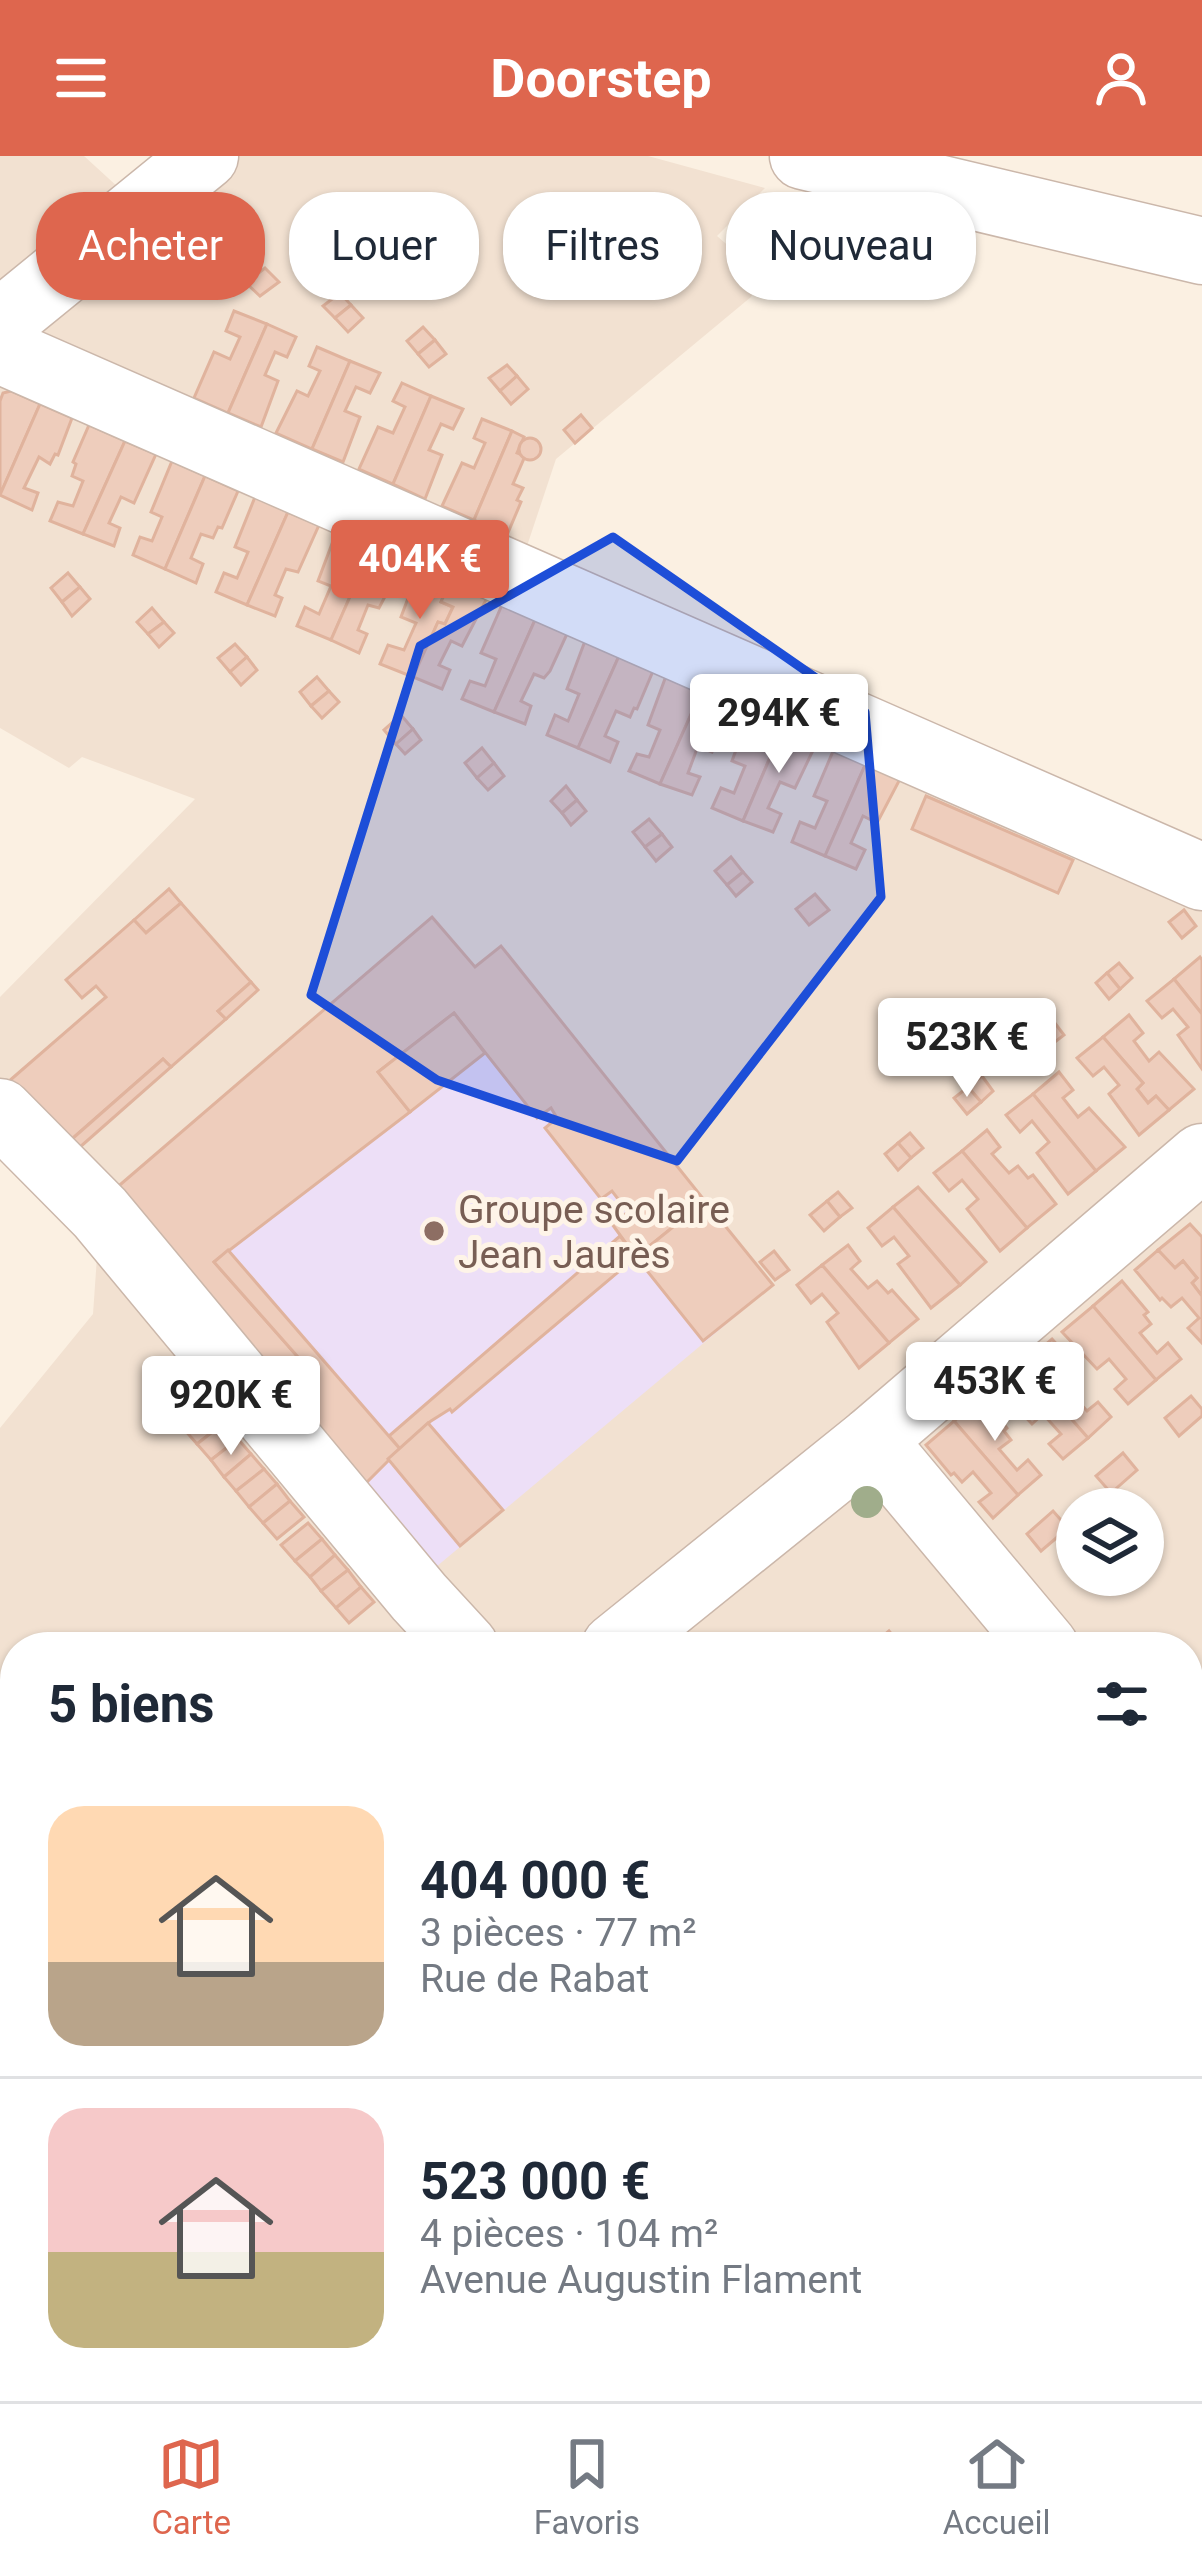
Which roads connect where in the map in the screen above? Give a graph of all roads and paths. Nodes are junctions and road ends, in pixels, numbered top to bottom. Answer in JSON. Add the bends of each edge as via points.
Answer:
{"nodes":[{"id":1,"x":205,"y":156,"type":"edge"},
{"id":2,"x":802,"y":156,"type":"edge"},
{"id":3,"x":1202,"y":251,"type":"edge"},
{"id":4,"x":0,"y":323,"type":"edge"},
{"id":5,"x":0,"y":350,"type":"edge"},
{"id":6,"x":1202,"y":877,"type":"edge"},
{"id":7,"x":0,"y":1112,"type":"edge"},
{"id":8,"x":1202,"y":1157,"type":"edge"},
{"id":9,"x":872,"y":1440,"type":"junction"},
{"id":10,"x":451,"y":1632,"type":"edge"},
{"id":11,"x":638,"y":1632,"type":"edge"},
{"id":12,"x":1032,"y":1632,"type":"edge"}],
"edges":[{"from":1,"to":4,"type":"street"},
{"from":2,"to":3,"type":"street"},
{"from":5,"to":6,"type":"street"},
{"from":7,"to":10,"type":"street","via":[[100,1213]]},
{"from":8,"to":9,"type":"street"},
{"from":9,"to":11,"type":"street"},
{"from":9,"to":12,"type":"street"}]}
